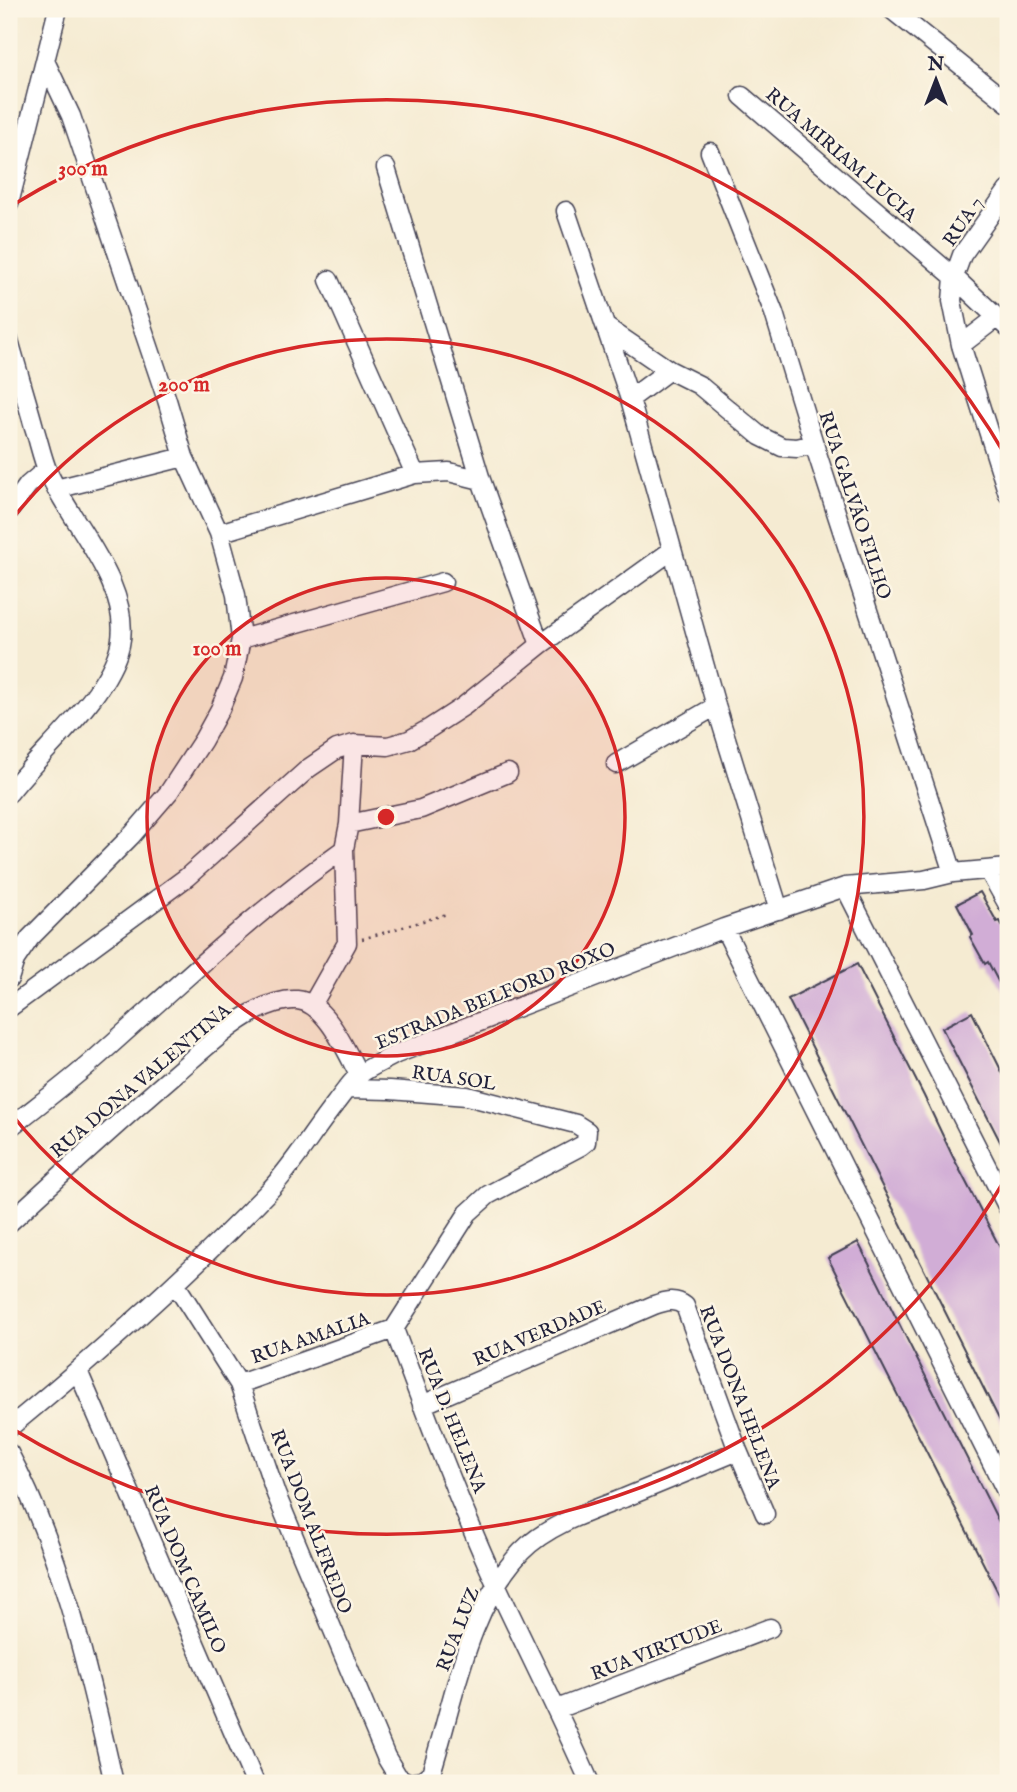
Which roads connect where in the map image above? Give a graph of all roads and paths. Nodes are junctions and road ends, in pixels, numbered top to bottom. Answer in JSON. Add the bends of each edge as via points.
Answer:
{"nodes":[{"id":1,"x":58,"y":9,"type":"edge"},
{"id":2,"x":891,"y":9,"type":"edge"},
{"id":3,"x":46,"y":63,"type":"junction"},
{"id":4,"x":742,"y":96,"type":"dead end"},
{"id":5,"x":1008,"y":103,"type":"edge"},
{"id":6,"x":710,"y":152,"type":"dead end"},
{"id":7,"x":386,"y":168,"type":"dead end"},
{"id":8,"x":1008,"y":190,"type":"edge"},
{"id":9,"x":9,"y":204,"type":"edge"},
{"id":10,"x":566,"y":211,"type":"dead end"},
{"id":11,"x":954,"y":277,"type":"junction"},
{"id":12,"x":329,"y":280,"type":"dead end"},
{"id":13,"x":1002,"y":323,"type":"edge"},
{"id":14,"x":606,"y":327,"type":"junction"},
{"id":15,"x":9,"y":340,"type":"edge"},
{"id":16,"x":961,"y":345,"type":"junction"},
{"id":17,"x":669,"y":370,"type":"junction"},
{"id":18,"x":630,"y":399,"type":"junction"},
{"id":19,"x":814,"y":444,"type":"junction"},
{"id":20,"x":184,"y":457,"type":"junction"},
{"id":21,"x":47,"y":469,"type":"junction"},
{"id":22,"x":415,"y":474,"type":"junction"},
{"id":23,"x":481,"y":480,"type":"junction"},
{"id":24,"x":56,"y":489,"type":"junction"},
{"id":25,"x":1008,"y":494,"type":"edge"},
{"id":26,"x":9,"y":511,"type":"edge"},
{"id":27,"x":219,"y":533,"type":"junction"},
{"id":28,"x":671,"y":551,"type":"junction"},
{"id":29,"x":443,"y":582,"type":"dead end"},
{"id":30,"x":241,"y":639,"type":"junction"},
{"id":31,"x":540,"y":645,"type":"junction"},
{"id":32,"x":716,"y":706,"type":"junction"},
{"id":33,"x":354,"y":744,"type":"junction"},
{"id":34,"x":616,"y":764,"type":"dead end"},
{"id":35,"x":508,"y":773,"type":"dead end"},
{"id":36,"x":10,"y":789,"type":"edge"},
{"id":37,"x":349,"y":824,"type":"junction"},
{"id":38,"x":344,"y":849,"type":"junction"},
{"id":39,"x":1008,"y":868,"type":"edge"},
{"id":40,"x":989,"y":870,"type":"junction"},
{"id":41,"x":953,"y":873,"type":"junction"},
{"id":42,"x":845,"y":887,"type":"junction"},
{"id":43,"x":1008,"y":905,"type":"edge"},
{"id":44,"x":779,"y":910,"type":"junction"},
{"id":45,"x":446,"y":914,"type":"dead end"},
{"id":46,"x":724,"y":928,"type":"junction"},
{"id":47,"x":347,"y":943,"type":"junction"},
{"id":48,"x":9,"y":979,"type":"edge"},
{"id":49,"x":312,"y":1005,"type":"junction"},
{"id":50,"x":9,"y":1008,"type":"edge"},
{"id":51,"x":353,"y":1082,"type":"junction"},
{"id":52,"x":9,"y":1128,"type":"edge"},
{"id":53,"x":1008,"y":1208,"type":"edge"},
{"id":54,"x":9,"y":1223,"type":"edge"},
{"id":55,"x":176,"y":1285,"type":"junction"},
{"id":56,"x":673,"y":1300,"type":"joint"},
{"id":57,"x":394,"y":1329,"type":"junction"},
{"id":58,"x":78,"y":1371,"type":"junction"},
{"id":59,"x":239,"y":1384,"type":"junction"},
{"id":60,"x":422,"y":1405,"type":"junction"},
{"id":61,"x":9,"y":1428,"type":"edge"},
{"id":62,"x":738,"y":1451,"type":"junction"},
{"id":63,"x":9,"y":1453,"type":"edge"},
{"id":64,"x":1008,"y":1495,"type":"edge"},
{"id":65,"x":765,"y":1514,"type":"dead end"},
{"id":66,"x":496,"y":1584,"type":"junction"},
{"id":67,"x":770,"y":1628,"type":"dead end"},
{"id":68,"x":557,"y":1709,"type":"junction"},
{"id":69,"x":405,"y":1781,"type":"edge"},
{"id":70,"x":114,"y":1783,"type":"edge"},
{"id":71,"x":255,"y":1783,"type":"edge"},
{"id":72,"x":590,"y":1783,"type":"edge"}],
"edges":[{"from":1,"to":3,"type":"street"},
{"from":2,"to":5,"type":"street"},
{"from":3,"to":9,"type":"street"},
{"from":3,"to":20,"type":"street","via":[[71,116]]},
{"from":4,"to":11,"type":"street","name":"RUA MIRIAM LUCIA"},
{"from":6,"to":19,"type":"street","name":"RUA GALVÃO FILHO","via":[[774,313]]},
{"from":7,"to":23,"type":"street"},
{"from":8,"to":11,"type":"street","name":"RUA 7","via":[[962,255]]},
{"from":10,"to":14,"type":"street"},
{"from":11,"to":13,"type":"street","name":"RUA MIRIAM LUCIA"},
{"from":11,"to":16,"type":"street","via":[[952,301]]},
{"from":12,"to":22,"type":"street"},
{"from":13,"to":16,"type":"street"},
{"from":14,"to":17,"type":"street"},
{"from":14,"to":18,"type":"street"},
{"from":15,"to":21,"type":"street"},
{"from":16,"to":25,"type":"street"},
{"from":17,"to":18,"type":"street"},
{"from":17,"to":19,"type":"street","via":[[699,385],[760,436],[782,447]]},
{"from":18,"to":28,"type":"street"},
{"from":19,"to":41,"type":"street","name":"RUA GALVÃO FILHO"},
{"from":20,"to":24,"type":"street"},
{"from":20,"to":27,"type":"street"},
{"from":21,"to":24,"type":"street"},
{"from":21,"to":26,"type":"street"},
{"from":22,"to":23,"type":"street","via":[[449,472]]},
{"from":22,"to":27,"type":"street"},
{"from":23,"to":31,"type":"street"},
{"from":24,"to":36,"type":"street","via":[[118,597],[120,646],[88,704]]},
{"from":27,"to":30,"type":"street","via":[[236,595]]},
{"from":28,"to":31,"type":"street"},
{"from":28,"to":32,"type":"street"},
{"from":29,"to":30,"type":"street"},
{"from":30,"to":48,"type":"street","via":[[233,678],[220,709],[169,792],[30,938]]},
{"from":31,"to":33,"type":"street","via":[[464,706],[409,740],[388,746]]},
{"from":32,"to":34,"type":"street"},
{"from":32,"to":44,"type":"street"},
{"from":33,"to":37,"type":"street"},
{"from":33,"to":50,"type":"street","via":[[337,749],[309,768],[187,877]]},
{"from":35,"to":37,"type":"street","via":[[421,809]]},
{"from":37,"to":38,"type":"street"},
{"from":38,"to":47,"type":"street"},
{"from":38,"to":52,"type":"street","via":[[297,882],[94,1060]]},
{"from":39,"to":40,"type":"street","name":"ESTRADA BELFORD ROXO"},
{"from":40,"to":41,"type":"street","name":"ESTRADA BELFORD ROXO"},
{"from":40,"to":43,"type":"street"},
{"from":41,"to":42,"type":"street","name":"ESTRADA BELFORD ROXO"},
{"from":42,"to":44,"type":"street","name":"ESTRADA BELFORD ROXO"},
{"from":42,"to":53,"type":"street"},
{"from":44,"to":46,"type":"street","name":"ESTRADA BELFORD ROXO"},
{"from":45,"to":47,"type":"path"},
{"from":46,"to":51,"type":"street","name":"ESTRADA BELFORD ROXO","via":[[396,1054]]},
{"from":46,"to":64,"type":"street"},
{"from":47,"to":49,"type":"street"},
{"from":49,"to":51,"type":"street","via":[[335,1031]]},
{"from":49,"to":54,"type":"street","name":"RUA DONA VALENTINA","via":[[297,1000],[254,1011],[120,1121]]},
{"from":51,"to":55,"type":"street","name":"ESTRADA BELFORD ROXO","via":[[278,1181]]},
{"from":51,"to":57,"type":"street","name":"RUA SOL","via":[[368,1088],[467,1096],[576,1124],[588,1136],[581,1146],[488,1195],[468,1213]]},
{"from":55,"to":58,"type":"street","name":"ESTRADA BELFORD ROXO"},
{"from":55,"to":59,"type":"street","name":"RUA DOM ALFREDO"},
{"from":56,"to":60,"type":"street","name":"RUA VERDADE"},
{"from":56,"to":62,"type":"street","name":"RUA DONA HELENA","via":[[685,1306]]},
{"from":57,"to":59,"type":"street","name":"RUA AMALIA"},
{"from":57,"to":60,"type":"street","name":"RUA D. HELENA"},
{"from":58,"to":61,"type":"street","name":"ESTRADA BELFORD ROXO"},
{"from":58,"to":71,"type":"street","name":"RUA DOM CAMILO"},
{"from":59,"to":69,"type":"street","name":"RUA DOM ALFREDO","via":[[275,1494],[322,1610],[386,1757]]},
{"from":60,"to":66,"type":"street","name":"RUA D. HELENA"},
{"from":62,"to":65,"type":"street","name":"RUA DONA HELENA"},
{"from":62,"to":66,"type":"street","name":"RUA LUZ","via":[[547,1533],[522,1551]]},
{"from":63,"to":70,"type":"street","via":[[28,1489],[80,1644]]},
{"from":66,"to":68,"type":"street","name":"RUA D. HELENA"},
{"from":66,"to":69,"type":"street","name":"RUA LUZ","via":[[470,1643],[431,1773],[421,1782]]},
{"from":67,"to":68,"type":"street","name":"RUA VIRTUDE"},
{"from":68,"to":72,"type":"street","name":"RUA D. HELENA"}]}
